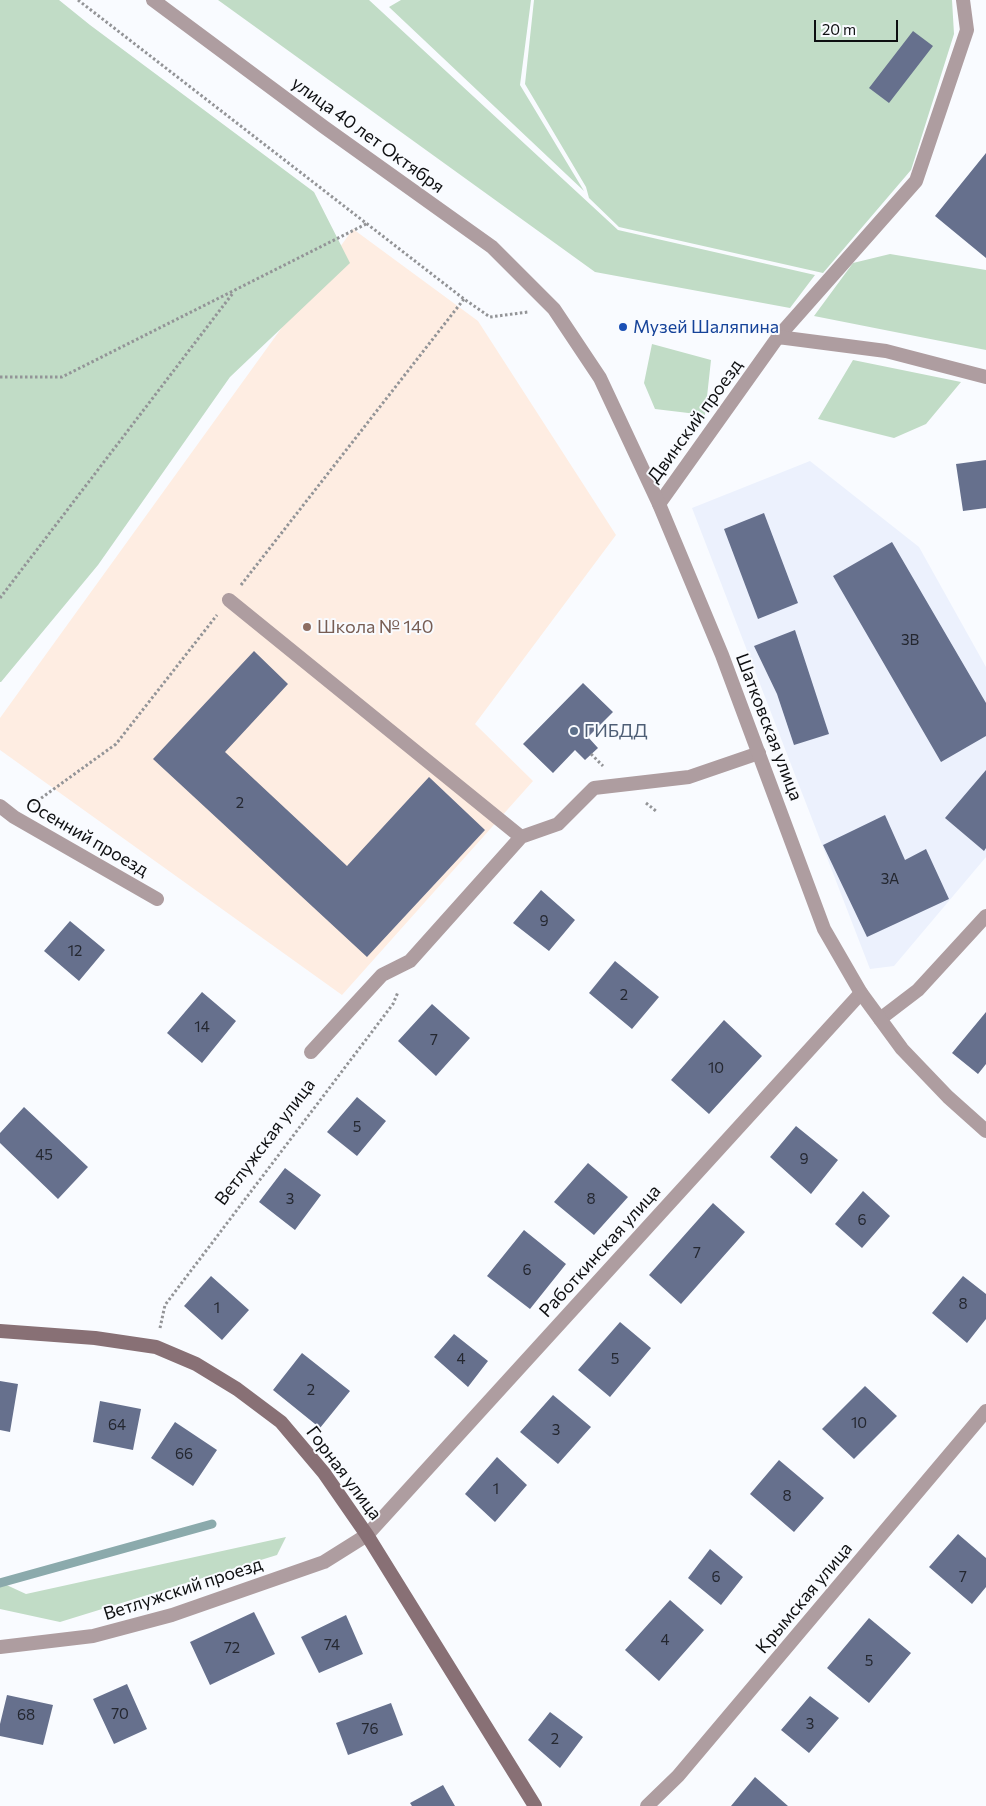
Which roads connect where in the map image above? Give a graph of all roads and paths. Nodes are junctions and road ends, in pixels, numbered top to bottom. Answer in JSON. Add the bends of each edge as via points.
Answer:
{"nodes":[{"id":1,"x":78,"y":0,"type":"edge"},
{"id":2,"x":153,"y":0,"type":"edge"},
{"id":3,"x":963,"y":0,"type":"edge"},
{"id":4,"x":368,"y":223,"type":"junction"},
{"id":5,"x":234,"y":290,"type":"junction"},
{"id":6,"x":464,"y":299,"type":"junction"},
{"id":7,"x":554,"y":309,"type":"junction"},
{"id":8,"x":778,"y":337,"type":"junction"},
{"id":9,"x":0,"y":377,"type":"edge"},
{"id":10,"x":986,"y":377,"type":"edge"},
{"id":11,"x":659,"y":504,"type":"junction"},
{"id":12,"x":0,"y":598,"type":"edge"},
{"id":13,"x":229,"y":600,"type":"junction"},
{"id":14,"x":759,"y":753,"type":"junction"},
{"id":15,"x":0,"y":806,"type":"edge"},
{"id":16,"x":14,"y":817,"type":"junction"},
{"id":17,"x":521,"y":837,"type":"junction"},
{"id":18,"x":157,"y":898,"type":"dead end"},
{"id":19,"x":986,"y":916,"type":"edge"},
{"id":20,"x":410,"y":961,"type":"junction"},
{"id":21,"x":861,"y":993,"type":"junction"},
{"id":22,"x":880,"y":1020,"type":"junction"},
{"id":23,"x":311,"y":1052,"type":"dead end"},
{"id":24,"x":986,"y":1131,"type":"edge"},
{"id":25,"x":0,"y":1332,"type":"edge"},
{"id":26,"x":156,"y":1347,"type":"junction"},
{"id":27,"x":986,"y":1411,"type":"edge"},
{"id":28,"x":367,"y":1535,"type":"junction"},
{"id":29,"x":0,"y":1647,"type":"edge"},
{"id":30,"x":535,"y":1806,"type":"edge"},
{"id":31,"x":647,"y":1806,"type":"edge"}],
"edges":[{"from":1,"to":4,"type":"path"},
{"from":2,"to":7,"type":"street","name":"улица 40 лет Октября","via":[[492,248]]},
{"from":3,"to":8,"type":"street","name":"Двинский проезд","via":[[967,30],[916,181]]},
{"from":4,"to":5,"type":"path"},
{"from":4,"to":6,"type":"path"},
{"from":5,"to":9,"type":"path","via":[[62,377]]},
{"from":5,"to":12,"type":"path"},
{"from":6,"to":7,"type":"path","via":[[490,317]]},
{"from":6,"to":13,"type":"path"},
{"from":7,"to":11,"type":"street","name":"Шатковская улица","via":[[600,378]]},
{"from":8,"to":10,"type":"street","via":[[886,351]]},
{"from":8,"to":11,"type":"street","name":"Двинский проезд"},
{"from":11,"to":14,"type":"street","name":"Шатковская улица"},
{"from":13,"to":16,"type":"path","via":[[116,744]]},
{"from":13,"to":17,"type":"street"},
{"from":14,"to":17,"type":"street","name":"Ветлужская улица","via":[[689,777],[594,788],[558,824]]},
{"from":14,"to":21,"type":"street","name":"Шатковская улица","via":[[824,929]]},
{"from":15,"to":16,"type":"street","name":"Осенний проезд"},
{"from":16,"to":18,"type":"street","name":"Осенний проезд"},
{"from":17,"to":20,"type":"street","name":"Ветлужская улица"},
{"from":19,"to":22,"type":"street","via":[[918,990]]},
{"from":20,"to":23,"type":"street","name":"Ветлужская улица","via":[[382,975]]},
{"from":20,"to":26,"type":"path","name":"Ветлужская улица","via":[[393,1004],[165,1305]]},
{"from":21,"to":22,"type":"street","name":"Шатковская улица"},
{"from":21,"to":28,"type":"street","name":"Работкинская улица"},
{"from":22,"to":24,"type":"street","name":"Шатковская улица","via":[[902,1049]]},
{"from":25,"to":26,"type":"main road","name":"Горная улица","via":[[95,1338]]},
{"from":26,"to":28,"type":"main road","name":"Горная улица","via":[[196,1364],[280,1422],[324,1473]]},
{"from":27,"to":31,"type":"street","name":"Крымская улица","via":[[678,1776]]},
{"from":28,"to":29,"type":"street","name":"Ветлужский проезд","via":[[324,1562],[172,1615],[93,1636]]},
{"from":28,"to":30,"type":"main road","name":"Горная улица"}]}
